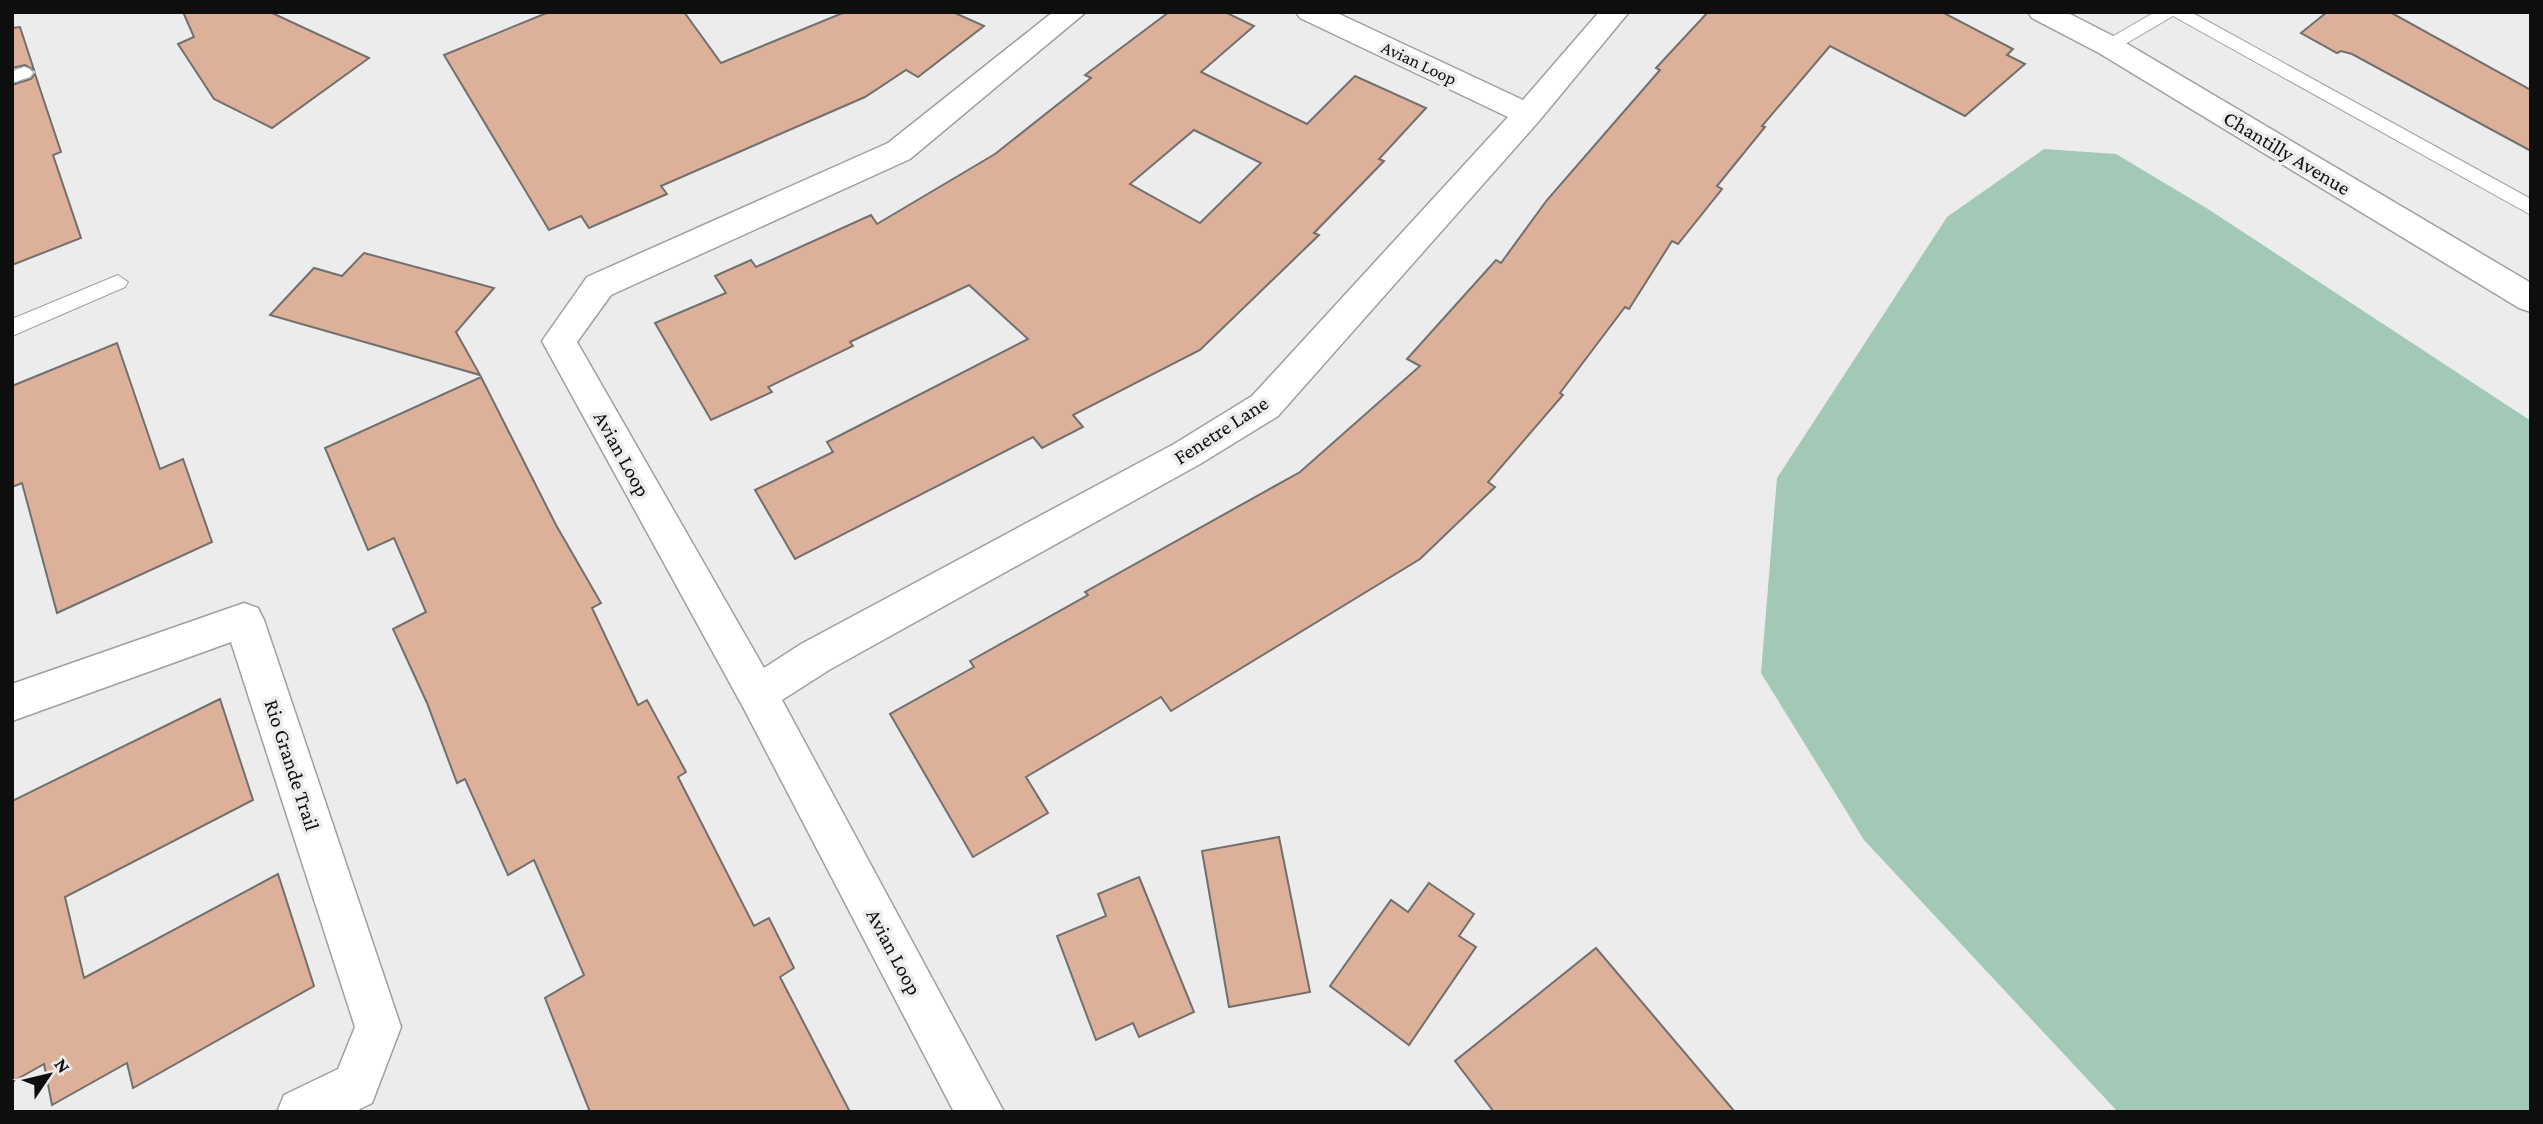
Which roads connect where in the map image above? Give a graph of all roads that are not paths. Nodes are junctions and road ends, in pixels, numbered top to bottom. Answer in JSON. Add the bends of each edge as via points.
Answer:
{"nodes":[{"id":1,"x":1072,"y":12,"type":"edge"},
{"id":2,"x":1310,"y":12,"type":"edge"},
{"id":3,"x":1615,"y":12,"type":"edge"},
{"id":4,"x":2042,"y":12,"type":"edge"},
{"id":5,"x":2168,"y":12,"type":"edge"},
{"id":6,"x":2178,"y":12,"type":"edge"},
{"id":7,"x":2109,"y":46,"type":"junction"},
{"id":8,"x":1528,"y":114,"type":"junction"},
{"id":9,"x":2531,"y":208,"type":"edge"},
{"id":10,"x":118,"y":282,"type":"dead end"},
{"id":11,"x":2531,"y":299,"type":"edge"},
{"id":12,"x":12,"y":328,"type":"edge"},
{"id":13,"x":757,"y":694,"type":"junction"},
{"id":14,"x":12,"y":703,"type":"edge"},
{"id":15,"x":301,"y":1112,"type":"edge"},
{"id":16,"x":979,"y":1112,"type":"edge"}],
"edges":[{"from":1,"to":13,"type":"street","name":"Avian Loop","via":[[899,151],[598,286],[559,341]]},
{"from":2,"to":8,"type":"street","name":"Avian Loop"},
{"from":3,"to":8,"type":"street","name":"Fenetre Lane"},
{"from":4,"to":7,"type":"street","name":"Chantilly Avenue"},
{"from":5,"to":7,"type":"lane"},
{"from":6,"to":9,"type":"lane"},
{"from":7,"to":11,"type":"street","name":"Chantilly Avenue"},
{"from":8,"to":13,"type":"street","name":"Fenetre Lane","via":[[1265,406],[1188,454],[816,657]]},
{"from":10,"to":12,"type":"lane"},
{"from":13,"to":16,"type":"street","name":"Avian Loop"},
{"from":14,"to":15,"type":"street","name":"Rio Grande Trail","via":[[244,620],[378,1027],[355,1086]]}]}
